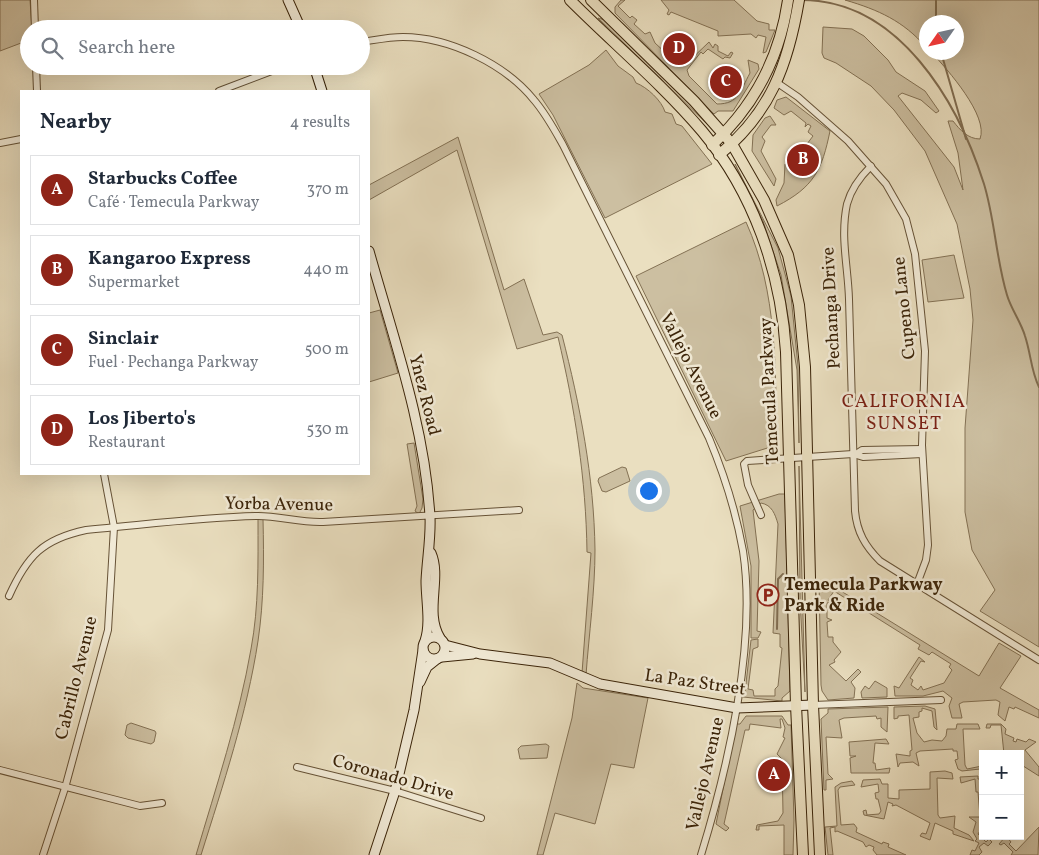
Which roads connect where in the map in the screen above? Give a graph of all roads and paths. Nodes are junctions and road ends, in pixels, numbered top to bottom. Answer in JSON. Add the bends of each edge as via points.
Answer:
{"nodes":[{"id":1,"x":34,"y":0,"type":"edge"},
{"id":2,"x":288,"y":0,"type":"edge"},
{"id":3,"x":570,"y":0,"type":"edge"},
{"id":4,"x":591,"y":0,"type":"edge"},
{"id":5,"x":788,"y":0,"type":"edge"},
{"id":6,"x":799,"y":0,"type":"edge"},
{"id":7,"x":35,"y":20,"type":"edge"},
{"id":8,"x":297,"y":20,"type":"edge"},
{"id":9,"x":787,"y":34,"type":"junction"},
{"id":10,"x":370,"y":41,"type":"edge"},
{"id":11,"x":36,"y":75,"type":"edge"},
{"id":12,"x":261,"y":75,"type":"edge"},
{"id":13,"x":317,"y":75,"type":"edge"},
{"id":14,"x":776,"y":82,"type":"junction"},
{"id":15,"x":37,"y":90,"type":"edge"},
{"id":16,"x":222,"y":90,"type":"edge"},
{"id":17,"x":322,"y":90,"type":"edge"},
{"id":18,"x":724,"y":134,"type":"junction"},
{"id":19,"x":20,"y":139,"type":"edge"},
{"id":20,"x":0,"y":143,"type":"edge"},
{"id":21,"x":732,"y":144,"type":"junction"},
{"id":22,"x":712,"y":145,"type":"junction"},
{"id":23,"x":719,"y":155,"type":"junction"},
{"id":24,"x":871,"y":166,"type":"junction"},
{"id":25,"x":370,"y":255,"type":"edge"},
{"id":26,"x":922,"y":452,"type":"junction"},
{"id":27,"x":855,"y":454,"type":"junction"},
{"id":28,"x":807,"y":457,"type":"junction"},
{"id":29,"x":789,"y":459,"type":"junction"},
{"id":30,"x":104,"y":475,"type":"edge"},
{"id":31,"x":519,"y":510,"type":"dead end"},
{"id":32,"x":761,"y":514,"type":"dead end"},
{"id":33,"x":430,"y":516,"type":"junction"},
{"id":34,"x":114,"y":527,"type":"junction"},
{"id":35,"x":430,"y":550,"type":"junction"},
{"id":36,"x":917,"y":584,"type":"junction"},
{"id":37,"x":9,"y":596,"type":"dead end"},
{"id":38,"x":443,"y":642,"type":"junction"},
{"id":39,"x":424,"y":645,"type":"junction"},
{"id":40,"x":480,"y":654,"type":"junction"},
{"id":41,"x":439,"y":658,"type":"junction"},
{"id":42,"x":1039,"y":660,"type":"edge"},
{"id":43,"x":418,"y":687,"type":"junction"},
{"id":44,"x":941,"y":700,"type":"dead end"},
{"id":45,"x":796,"y":705,"type":"junction"},
{"id":46,"x":813,"y":705,"type":"junction"},
{"id":47,"x":737,"y":708,"type":"junction"},
{"id":48,"x":297,"y":767,"type":"dead end"},
{"id":49,"x":0,"y":770,"type":"edge"},
{"id":50,"x":65,"y":788,"type":"junction"},
{"id":51,"x":395,"y":791,"type":"junction"},
{"id":52,"x":162,"y":803,"type":"dead end"},
{"id":53,"x":481,"y":818,"type":"dead end"},
{"id":54,"x":42,"y":855,"type":"edge"},
{"id":55,"x":374,"y":855,"type":"edge"},
{"id":56,"x":701,"y":855,"type":"edge"},
{"id":57,"x":803,"y":855,"type":"edge"},
{"id":58,"x":820,"y":855,"type":"edge"}],
"edges":[{"from":1,"to":7,"type":"street"},
{"from":2,"to":8,"type":"main road"},
{"from":3,"to":22,"type":"main road","name":"Temecula Parkway","via":[[667,94]]},
{"from":4,"to":18,"type":"main road","name":"Temecula Parkway"},
{"from":5,"to":9,"type":"main road"},
{"from":6,"to":9,"type":"main road"},
{"from":9,"to":14,"type":"main road"},
{"from":9,"to":18,"type":"main road","via":[[751,101]]},
{"from":10,"to":47,"type":"street","name":"Vallejo Avenue","via":[[405,37],[447,44],[498,69],[533,98],[548,118],[725,476],[743,553],[746,594]]},
{"from":11,"to":15,"type":"street"},
{"from":12,"to":16,"type":"street"},
{"from":13,"to":17,"type":"main road"},
{"from":14,"to":21,"type":"main road","via":[[749,127]]},
{"from":14,"to":24,"type":"street","name":"Cupeno Lane","via":[[834,127]]},
{"from":18,"to":21,"type":"main road","name":"Temecula Parkway"},
{"from":18,"to":22,"type":"main road"},
{"from":19,"to":20,"type":"street"},
{"from":21,"to":23,"type":"main road"},
{"from":21,"to":28,"type":"main road","name":"Temecula Parkway","via":[[764,200],[788,256],[802,334]]},
{"from":22,"to":23,"type":"main road","name":"Temecula Parkway"},
{"from":23,"to":29,"type":"main road","name":"Temecula Parkway","via":[[748,204],[775,274],[785,333]]},
{"from":24,"to":26,"type":"street","name":"Cupeno Lane","via":[[898,201],[915,254],[926,351]]},
{"from":24,"to":27,"type":"street","name":"Pechanga Drive","via":[[858,180],[848,202],[843,235]]},
{"from":25,"to":33,"type":"main road","name":"Ynez Road","via":[[415,417]]},
{"from":26,"to":27,"type":"street","via":[[862,450]]},
{"from":26,"to":36,"type":"street","name":"Cupeno Lane","via":[[928,544]]},
{"from":27,"to":28,"type":"street"},
{"from":27,"to":36,"type":"street","name":"Pechanga Drive","via":[[856,521],[864,542],[880,561]]},
{"from":28,"to":29,"type":"street"},
{"from":28,"to":46,"type":"main road","name":"Temecula Parkway"},
{"from":29,"to":32,"type":"street","via":[[745,462],[748,485]]},
{"from":29,"to":45,"type":"main road","name":"Temecula Parkway"},
{"from":30,"to":34,"type":"street","name":"Cabrillo Avenue"},
{"from":31,"to":33,"type":"street","name":"Yorba Avenue"},
{"from":33,"to":34,"type":"street","name":"Yorba Avenue","via":[[304,522],[260,516]]},
{"from":33,"to":35,"type":"main road","name":"Ynez Road"},
{"from":34,"to":37,"type":"street","name":"Yorba Avenue","via":[[86,530],[51,541],[20,572]]},
{"from":34,"to":50,"type":"street","name":"Cabrillo Avenue","via":[[108,630]]},
{"from":35,"to":38,"type":"main road","name":"Ynez Road","via":[[434,564],[434,620]]},
{"from":35,"to":39,"type":"main road","name":"Ynez Road","via":[[426,604],[428,630]]},
{"from":36,"to":42,"type":"street","name":"Pechanga Drive"},
{"from":38,"to":39,"type":"main road","via":[[434,636]]},
{"from":38,"to":40,"type":"main road","name":"La Paz Street"},
{"from":38,"to":41,"type":"main road","via":[[445,651]]},
{"from":39,"to":41,"type":"main road","via":[[427,657]]},
{"from":39,"to":43,"type":"main road","name":"Ynez Road"},
{"from":40,"to":41,"type":"main road","name":"La Paz Street"},
{"from":40,"to":47,"type":"main road","name":"La Paz Street","via":[[550,663],[600,684]]},
{"from":41,"to":43,"type":"main road","name":"Ynez Road","via":[[427,666]]},
{"from":43,"to":51,"type":"main road","name":"Ynez Road"},
{"from":44,"to":46,"type":"street","name":"La Paz Street"},
{"from":45,"to":46,"type":"main road","name":"La Paz Street"},
{"from":45,"to":47,"type":"main road","name":"La Paz Street"},
{"from":45,"to":57,"type":"main road","name":"Temecula Parkway"},
{"from":46,"to":58,"type":"main road","name":"Temecula Parkway"},
{"from":47,"to":56,"type":"street","name":"Vallejo Avenue","via":[[718,797]]},
{"from":48,"to":51,"type":"street","name":"Coronado Drive"},
{"from":49,"to":50,"type":"street"},
{"from":50,"to":52,"type":"street","via":[[140,806]]},
{"from":50,"to":54,"type":"street","name":"Cabrillo Avenue"},
{"from":51,"to":53,"type":"street","name":"Coronado Drive"},
{"from":51,"to":55,"type":"main road","name":"Ynez Road"}]}
